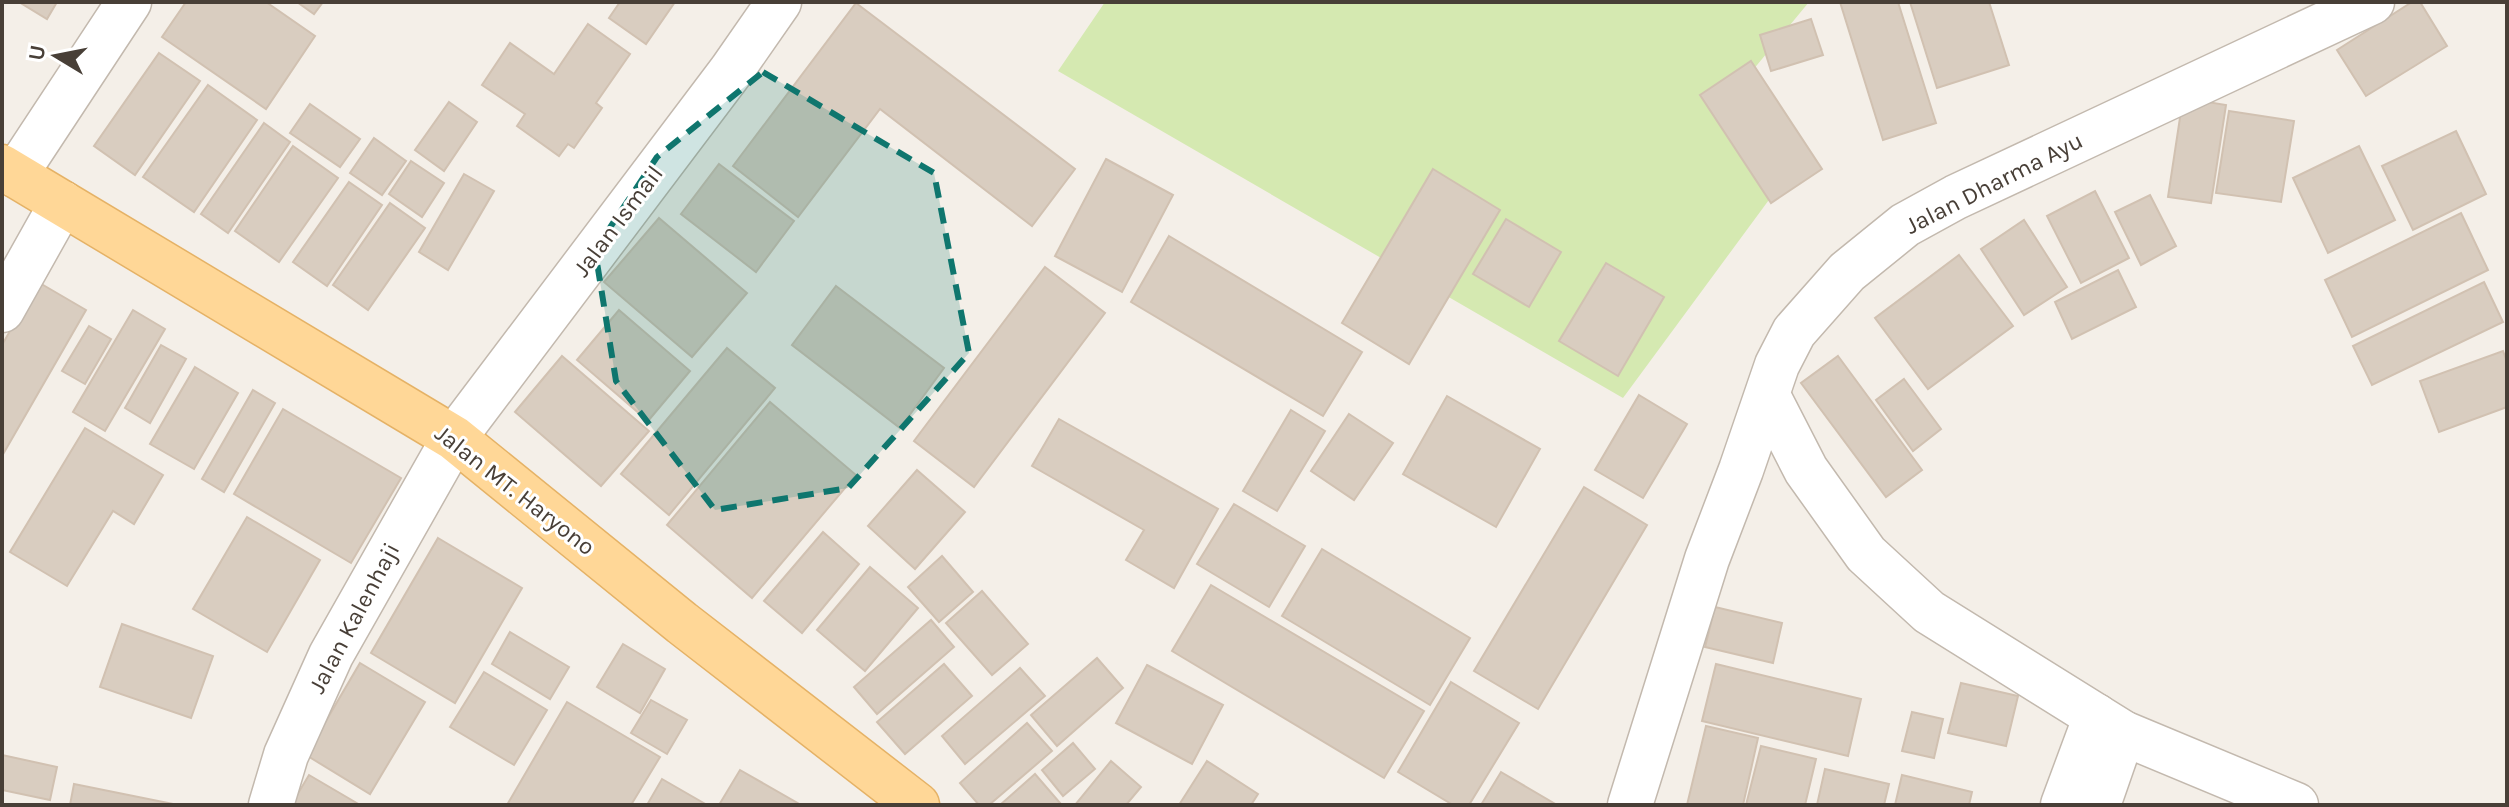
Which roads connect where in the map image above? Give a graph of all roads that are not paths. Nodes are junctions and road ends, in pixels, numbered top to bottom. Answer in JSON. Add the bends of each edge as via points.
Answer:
{"nodes":[{"id":1,"x":129,"y":2,"type":"edge"},
{"id":2,"x":779,"y":2,"type":"edge"},
{"id":3,"x":2372,"y":2,"type":"edge"},
{"id":4,"x":8,"y":171,"type":"edge"},
{"id":5,"x":62,"y":203,"type":"junction"},
{"id":6,"x":2,"y":310,"type":"edge"},
{"id":7,"x":1768,"y":396,"type":"junction"},
{"id":8,"x":454,"y":438,"type":"junction"},
{"id":9,"x":2110,"y":724,"type":"junction"},
{"id":10,"x":271,"y":805,"type":"edge"},
{"id":11,"x":917,"y":805,"type":"edge"},
{"id":12,"x":1630,"y":805,"type":"edge"},
{"id":13,"x":2063,"y":805,"type":"edge"},
{"id":14,"x":2098,"y":805,"type":"edge"},
{"id":15,"x":2296,"y":805,"type":"edge"}],
"edges":[{"from":1,"to":4,"type":"street"},
{"from":2,"to":8,"type":"street","name":"Jalan Ismail"},
{"from":3,"to":7,"type":"street","name":"Jalan Dharma Ayu","via":[[1905,225],[1847,272],[1794,332]]},
{"from":4,"to":5,"type":"main road","name":"Jalan MT. Haryono"},
{"from":5,"to":6,"type":"street"},
{"from":5,"to":8,"type":"main road","name":"Jalan MT. Haryono"},
{"from":7,"to":9,"type":"street","via":[[1806,470],[1866,554],[1929,612]]},
{"from":7,"to":12,"type":"street","name":"Jalan Dharma Ayu","via":[[1707,559]]},
{"from":8,"to":10,"type":"street","name":"Jalan Kalenhaji","via":[[331,655],[286,755]]},
{"from":8,"to":11,"type":"main road","name":"Jalan MT. Haryono"},
{"from":9,"to":13,"type":"street"},
{"from":9,"to":14,"type":"street"},
{"from":9,"to":15,"type":"street"}]}
